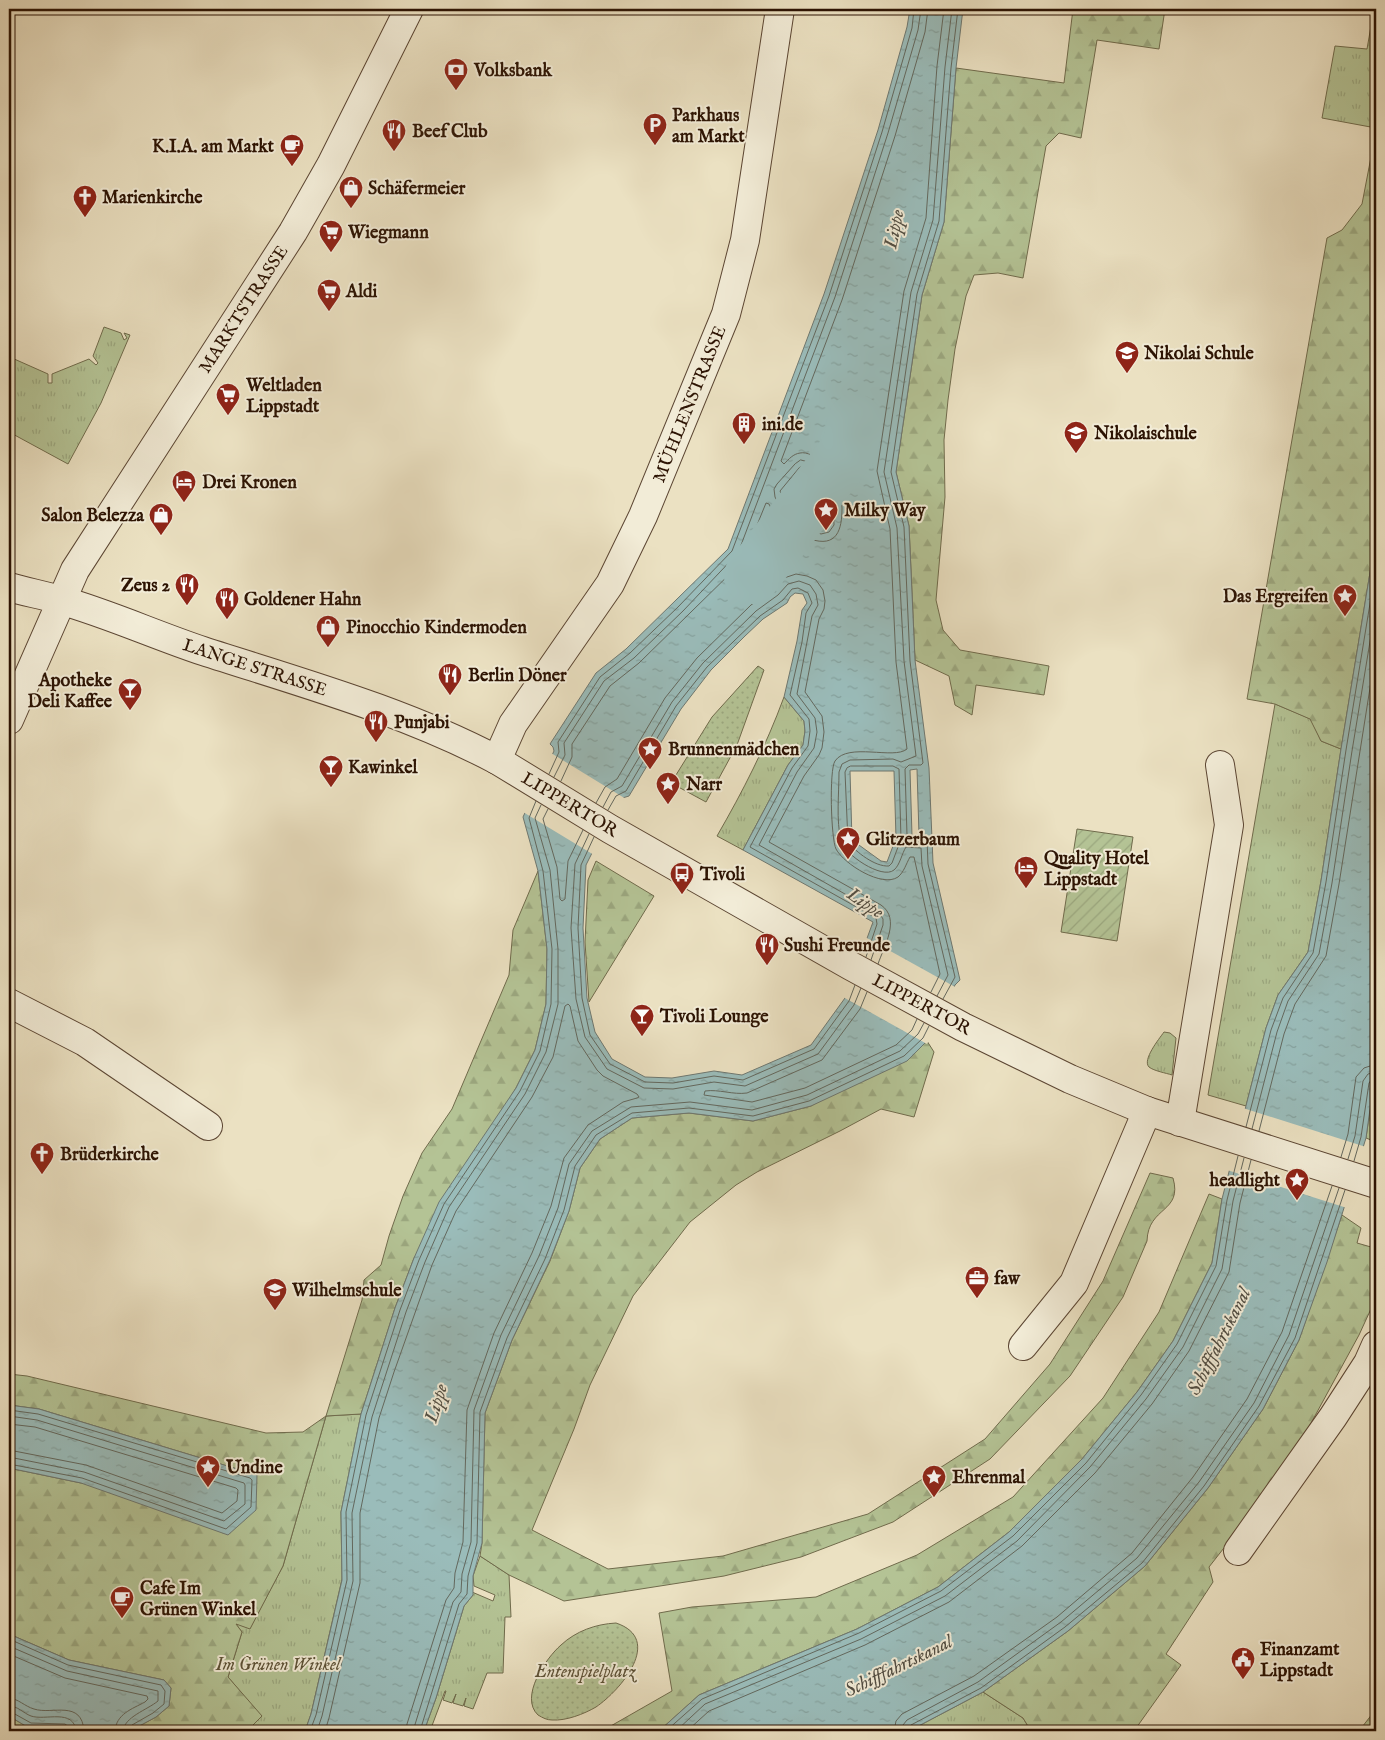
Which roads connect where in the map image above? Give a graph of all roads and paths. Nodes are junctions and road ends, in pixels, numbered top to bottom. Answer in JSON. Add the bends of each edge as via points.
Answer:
{"nodes":[{"id":1,"x":409,"y":9,"type":"edge"},
{"id":2,"x":780,"y":9,"type":"edge"},
{"id":3,"x":9,"y":587,"type":"edge"},
{"id":4,"x":60,"y":600,"type":"junction"},
{"id":5,"x":9,"y":720,"type":"edge"},
{"id":6,"x":496,"y":760,"type":"junction"},
{"id":7,"x":1220,"y":765,"type":"dead end"},
{"id":8,"x":9,"y":1003,"type":"edge"},
{"id":9,"x":1147,"y":1111,"type":"junction"},
{"id":10,"x":1180,"y":1122,"type":"junction"},
{"id":11,"x":208,"y":1126,"type":"dead end"},
{"id":12,"x":1372,"y":1183,"type":"edge"},
{"id":13,"x":1376,"y":1345,"type":"edge"},
{"id":14,"x":1023,"y":1346,"type":"dead end"},
{"id":15,"x":1238,"y":1551,"type":"dead end"}],
"edges":[{"from":1,"to":4,"type":"street","name":"MARKTSTRASSE","via":[[331,165],[293,232],[75,570]]},
{"from":2,"to":6,"type":"street","name":"MÜHLENSTRASSE","via":[[745,240],[726,314],[643,516],[610,584],[513,724]]},
{"from":3,"to":4,"type":"street","name":"LANGE STRASSE"},
{"from":4,"to":5,"type":"street","name":"MARKTSTRASSE"},
{"from":4,"to":6,"type":"street","name":"LANGE STRASSE","via":[[407,719]]},
{"from":6,"to":9,"type":"street","name":"LIPPERTOR","via":[[610,829],[947,1019],[1070,1079]]},
{"from":7,"to":10,"type":"street","via":[[1229,825]]},
{"from":8,"to":11,"type":"street","via":[[85,1042]]},
{"from":9,"to":10,"type":"street","name":"LIPPERTOR"},
{"from":9,"to":14,"type":"street","via":[[1074,1283]]},
{"from":10,"to":12,"type":"street","name":"LIPPERTOR"},
{"from":13,"to":15,"type":"street","via":[[1333,1417]]}]}
